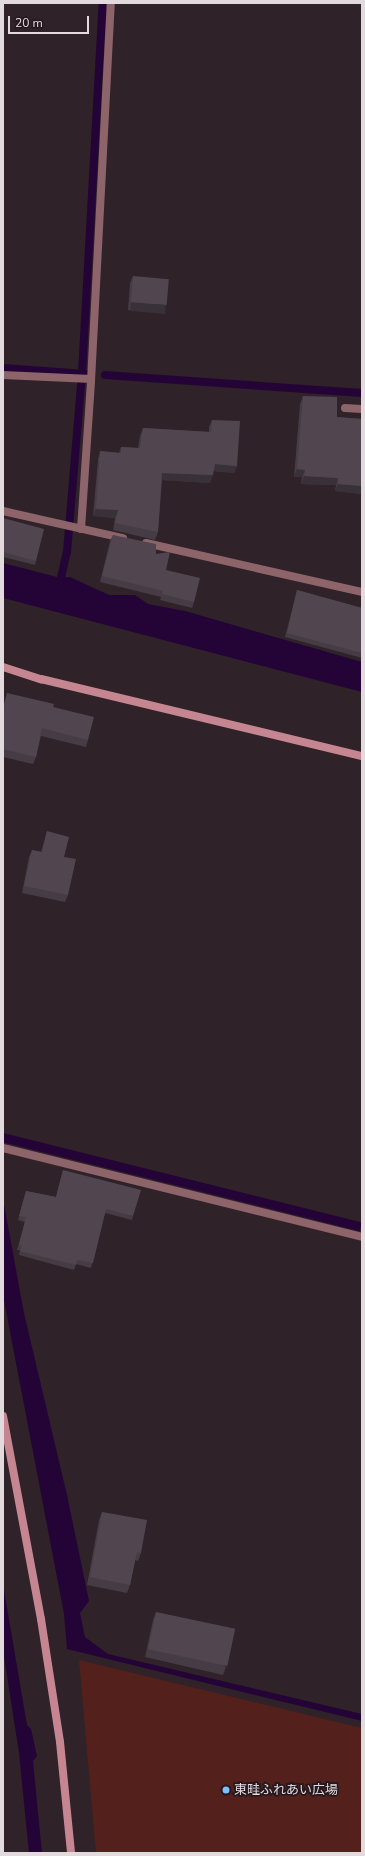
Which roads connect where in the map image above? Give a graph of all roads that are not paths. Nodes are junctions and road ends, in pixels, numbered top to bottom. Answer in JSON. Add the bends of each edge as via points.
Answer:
{"nodes":[{"id":1,"x":111,"y":3,"type":"edge"},
{"id":2,"x":3,"y":375,"type":"edge"},
{"id":3,"x":90,"y":379,"type":"junction"},
{"id":4,"x":345,"y":408,"type":"dead end"},
{"id":5,"x":362,"y":409,"type":"edge"},
{"id":6,"x":3,"y":511,"type":"edge"},
{"id":7,"x":78,"y":528,"type":"junction"},
{"id":8,"x":362,"y":592,"type":"edge"},
{"id":9,"x":3,"y":667,"type":"edge"},
{"id":10,"x":362,"y":756,"type":"edge"},
{"id":11,"x":3,"y":1148,"type":"edge"},
{"id":12,"x":362,"y":1237,"type":"edge"},
{"id":13,"x":3,"y":1416,"type":"edge"},
{"id":14,"x":71,"y":1853,"type":"edge"}],
"edges":[{"from":1,"to":3,"type":"street"},
{"from":2,"to":3,"type":"street"},
{"from":3,"to":7,"type":"street"},
{"from":4,"to":5,"type":"street"},
{"from":6,"to":7,"type":"street"},
{"from":7,"to":8,"type":"street"},
{"from":9,"to":10,"type":"street","via":[[42,679]]},
{"from":11,"to":12,"type":"street"},
{"from":13,"to":14,"type":"street","via":[[41,1619],[60,1742]]}]}
